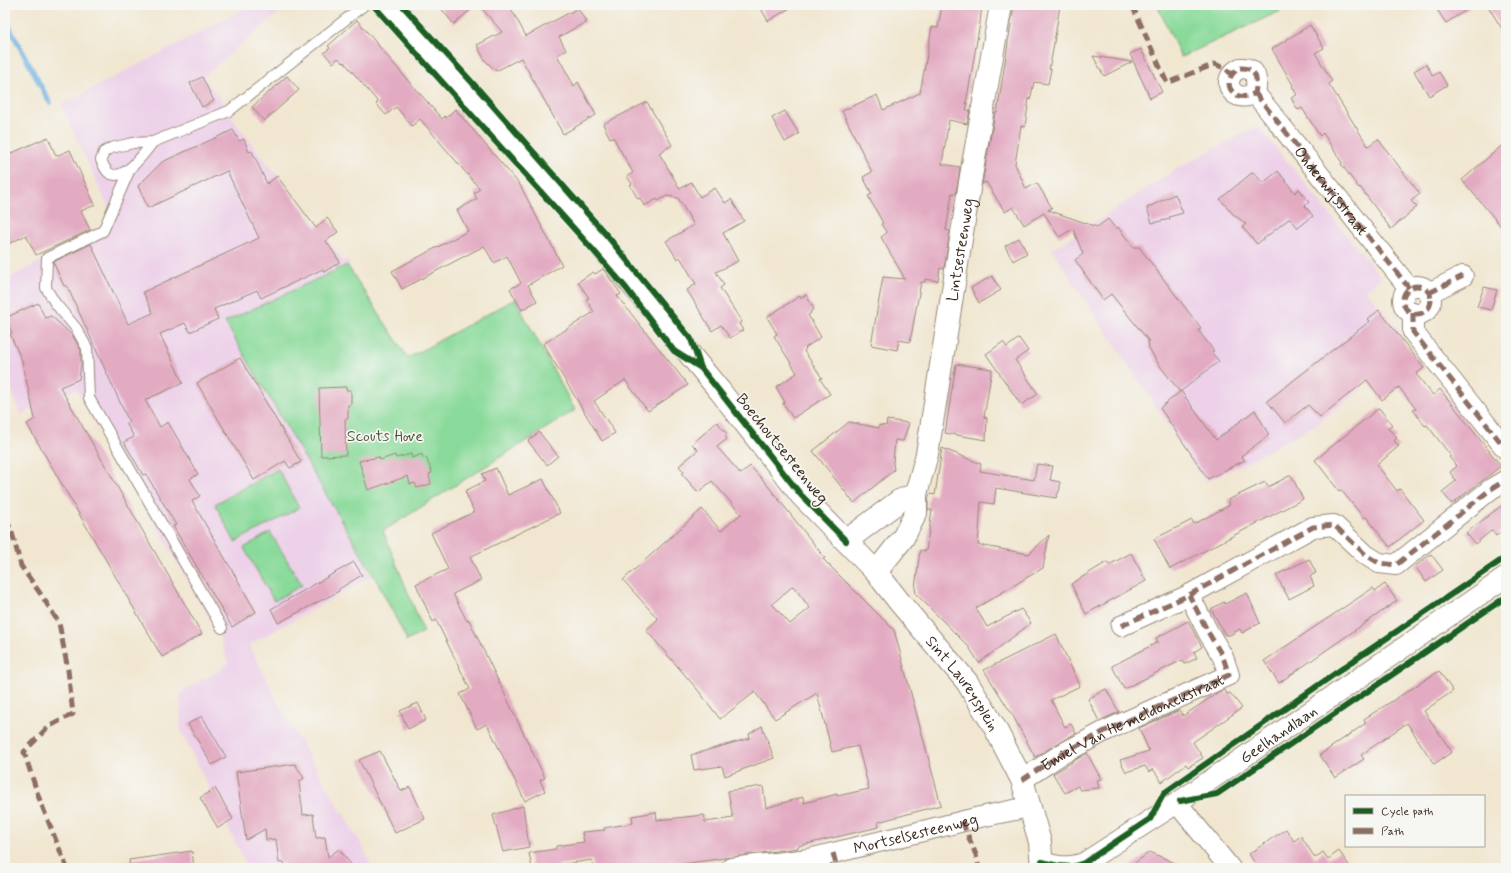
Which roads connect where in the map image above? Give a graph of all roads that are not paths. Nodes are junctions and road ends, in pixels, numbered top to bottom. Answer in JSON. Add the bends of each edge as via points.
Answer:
{"nodes":[{"id":1,"x":364,"y":5,"type":"edge"},
{"id":2,"x":388,"y":5,"type":"edge"},
{"id":3,"x":1001,"y":5,"type":"edge"},
{"id":4,"x":1255,"y":93,"type":"dead end"},
{"id":5,"x":153,"y":142,"type":"junction"},
{"id":6,"x":130,"y":169,"type":"junction"},
{"id":7,"x":1463,"y":276,"type":"dead end"},
{"id":8,"x":1409,"y":288,"type":"junction"},
{"id":9,"x":1429,"y":293,"type":"junction"},
{"id":10,"x":1413,"y":313,"type":"junction"},
{"id":11,"x":1506,"y":449,"type":"edge"},
{"id":12,"x":1506,"y":480,"type":"edge"},
{"id":13,"x":916,"y":494,"type":"junction"},
{"id":14,"x":846,"y":541,"type":"junction"},
{"id":15,"x":876,"y":572,"type":"junction"},
{"id":16,"x":1506,"y":577,"type":"edge"},
{"id":17,"x":1189,"y":595,"type":"junction"},
{"id":18,"x":1121,"y":626,"type":"dead end"},
{"id":19,"x":222,"y":628,"type":"dead end"},
{"id":20,"x":1022,"y":780,"type":"junction"},
{"id":21,"x":1177,"y":803,"type":"junction"},
{"id":22,"x":1029,"y":807,"type":"junction"},
{"id":23,"x":1042,"y":865,"type":"edge"},
{"id":24,"x":731,"y":868,"type":"edge"},
{"id":25,"x":1230,"y":868,"type":"edge"}],
"edges":[{"from":1,"to":5,"type":"lane","via":[[229,111]]},
{"from":2,"to":14,"type":"street","name":"Boechoutsesteenweg","via":[[549,184],[720,390],[801,495]]},
{"from":3,"to":13,"type":"street","name":"Lintsesteenweg","via":[[927,454]]},
{"from":4,"to":8,"type":"street","name":"Onderwijsstraat"},
{"from":5,"to":6,"type":"lane"},
{"from":5,"to":6,"type":"lane","via":[[122,145],[104,152],[101,160],[110,174],[125,173]]},
{"from":6,"to":19,"type":"lane","via":[[103,231],[47,258],[46,288],[55,304],[76,328],[87,348],[89,398]]},
{"from":7,"to":9,"type":"street"},
{"from":8,"to":9,"type":"street","via":[[1424,287]]},
{"from":8,"to":10,"type":"street","via":[[1404,294],[1403,302],[1406,309]]},
{"from":9,"to":10,"type":"street","via":[[1431,301],[1428,309],[1421,313]]},
{"from":10,"to":11,"type":"street","via":[[1413,332]]},
{"from":12,"to":17,"type":"street","via":[[1396,564],[1379,563],[1366,555],[1334,525],[1313,527]]},
{"from":13,"to":14,"type":"street","via":[[899,501]]},
{"from":13,"to":15,"type":"street","name":"Lintsesteenweg","via":[[916,513],[904,538]]},
{"from":14,"to":15,"type":"street","name":"Boechoutsesteenweg"},
{"from":15,"to":20,"type":"street","name":"Sint Laureysplein","via":[[967,682],[994,726]]},
{"from":16,"to":21,"type":"street","name":"Geelhandlaan"},
{"from":17,"to":18,"type":"street"},
{"from":17,"to":20,"type":"street","name":"Emiel Van Hemeldonckstraat","via":[[1223,657],[1229,675],[1105,731],[1060,755]]},
{"from":20,"to":22,"type":"street","name":"Sint Laureysplein"},
{"from":21,"to":23,"type":"street","name":"Geelhandlaan","via":[[1084,863],[1072,867]]},
{"from":21,"to":25,"type":"street"},
{"from":22,"to":23,"type":"street","name":"Sint Laureysplein","via":[[1040,842]]},
{"from":22,"to":24,"type":"street","name":"Mortselsesteenweg","via":[[809,859]]}]}
